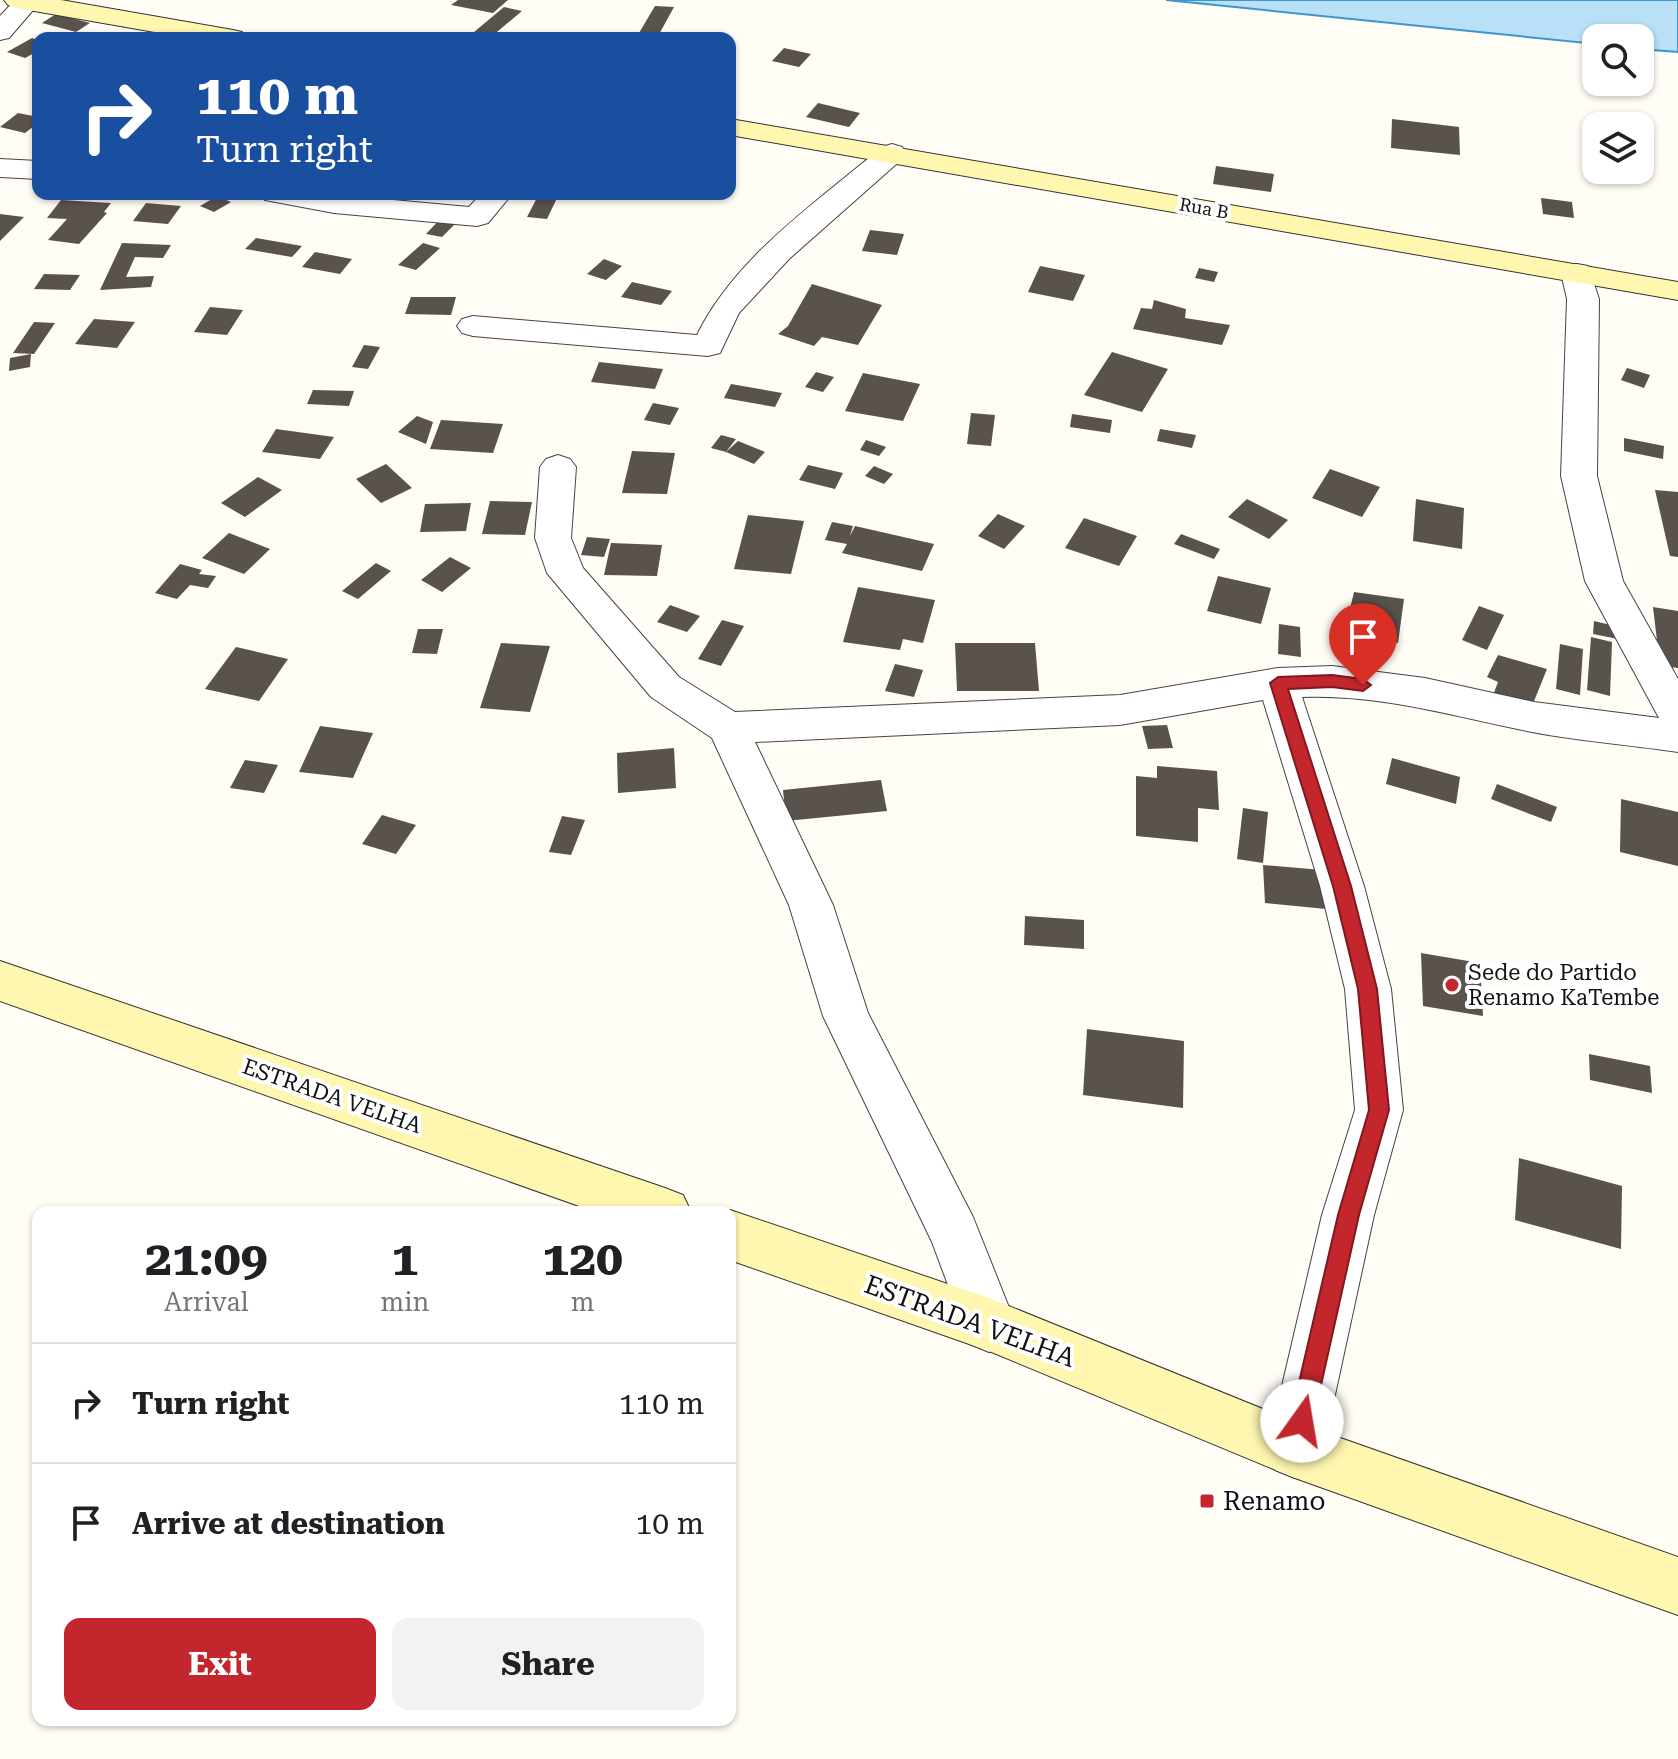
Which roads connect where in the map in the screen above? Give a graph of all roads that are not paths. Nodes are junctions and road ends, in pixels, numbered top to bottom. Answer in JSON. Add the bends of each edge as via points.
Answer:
{"nodes":[{"id":1,"x":22,"y":1,"type":"edge"},
{"id":2,"x":0,"y":32,"type":"edge"},
{"id":3,"x":180,"y":32,"type":"edge"},
{"id":4,"x":736,"y":128,"type":"edge"},
{"id":5,"x":892,"y":153,"type":"junction"},
{"id":6,"x":310,"y":200,"type":"edge"},
{"id":7,"x":492,"y":200,"type":"edge"},
{"id":8,"x":1577,"y":273,"type":"junction"},
{"id":9,"x":1678,"y":291,"type":"edge"},
{"id":10,"x":473,"y":326,"type":"dead end"},
{"id":11,"x":558,"y":467,"type":"dead end"},
{"id":12,"x":1278,"y":683,"type":"junction"},
{"id":13,"x":1678,"y":715,"type":"edge"},
{"id":14,"x":728,"y":728,"type":"junction"},
{"id":15,"x":1678,"y":736,"type":"edge"},
{"id":16,"x":0,"y":981,"type":"edge"},
{"id":17,"x":648,"y":1206,"type":"edge"},
{"id":18,"x":736,"y":1237,"type":"edge"},
{"id":19,"x":989,"y":1325,"type":"junction"},
{"id":20,"x":1295,"y":1450,"type":"junction"},
{"id":21,"x":1678,"y":1586,"type":"edge"}],
"edges":[{"from":1,"to":2,"type":"street"},
{"from":1,"to":3,"type":"main road"},
{"from":4,"to":5,"type":"main road","name":"Rua B"},
{"from":5,"to":8,"type":"main road","name":"Rua B"},
{"from":5,"to":10,"type":"street","via":[[778,252],[725,310],[708,346]]},
{"from":6,"to":7,"type":"street","via":[[477,217]]},
{"from":8,"to":9,"type":"main road","name":"Rua B"},
{"from":8,"to":13,"type":"street","via":[[1583,299],[1579,476],[1604,581]]},
{"from":11,"to":14,"type":"street","via":[[553,538],[566,573],[665,687]]},
{"from":12,"to":14,"type":"street","via":[[1120,710]]},
{"from":12,"to":15,"type":"street","via":[[1348,683],[1425,693],[1534,717]]},
{"from":12,"to":20,"type":"street","via":[[1342,886],[1368,989],[1379,1110],[1348,1215]]},
{"from":14,"to":19,"type":"street","via":[[811,905],[846,1016],[955,1234]]},
{"from":16,"to":17,"type":"main road","name":"ESTRADA VELHA"},
{"from":18,"to":19,"type":"main road","name":"ESTRADA VELHA"},
{"from":19,"to":20,"type":"main road","name":"ESTRADA VELHA"},
{"from":20,"to":21,"type":"main road","name":"ESTRADA VELHA"}]}
